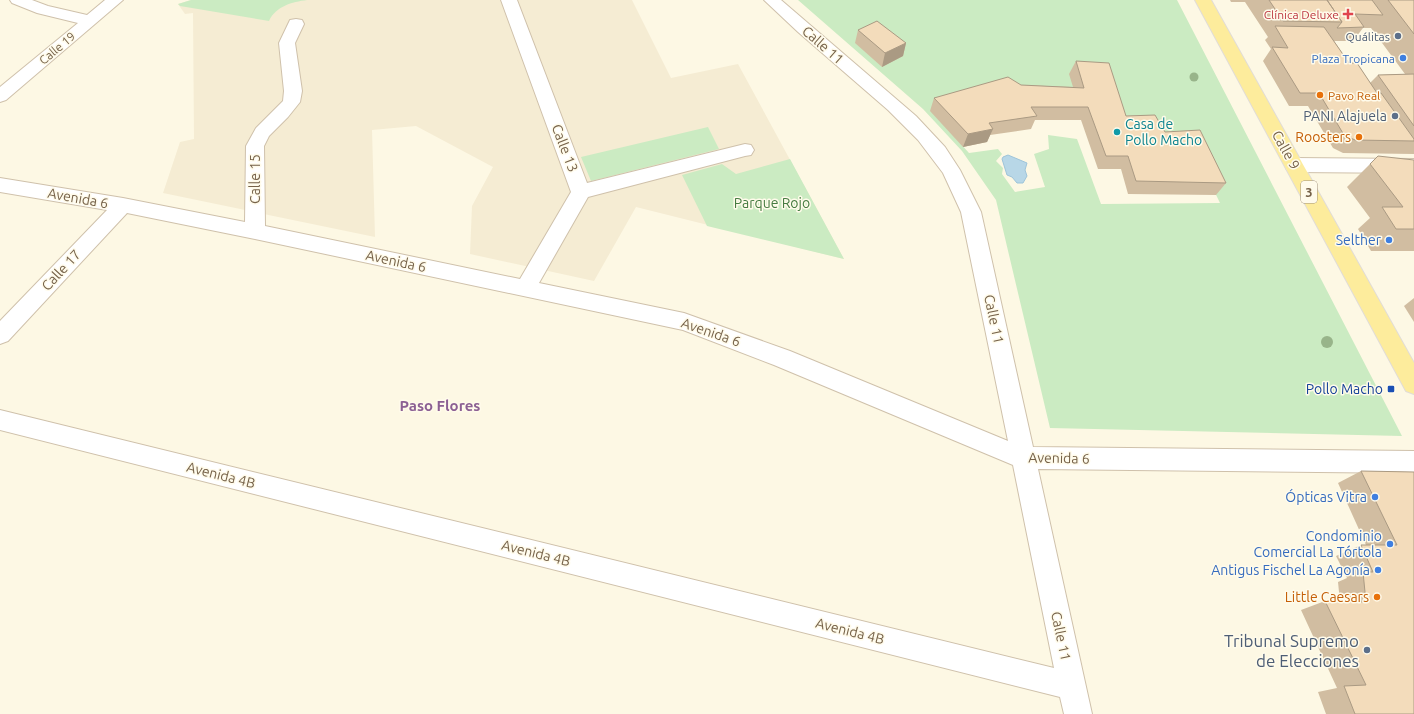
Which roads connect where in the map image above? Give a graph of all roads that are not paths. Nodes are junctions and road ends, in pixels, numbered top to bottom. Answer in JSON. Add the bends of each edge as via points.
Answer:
{"nodes":[{"id":1,"x":18,"y":0,"type":"edge"},
{"id":2,"x":115,"y":0,"type":"edge"},
{"id":3,"x":508,"y":0,"type":"edge"},
{"id":4,"x":772,"y":0,"type":"edge"},
{"id":5,"x":1203,"y":0,"type":"edge"},
{"id":6,"x":90,"y":21,"type":"junction"},
{"id":7,"x":296,"y":24,"type":"dead end"},
{"id":8,"x":0,"y":96,"type":"edge"},
{"id":9,"x":745,"y":150,"type":"dead end"},
{"id":10,"x":1294,"y":165,"type":"junction"},
{"id":11,"x":1414,"y":166,"type":"edge"},
{"id":12,"x":0,"y":185,"type":"edge"},
{"id":13,"x":581,"y":192,"type":"junction"},
{"id":14,"x":123,"y":205,"type":"junction"},
{"id":15,"x":255,"y":231,"type":"junction"},
{"id":16,"x":525,"y":288,"type":"junction"},
{"id":17,"x":0,"y":335,"type":"edge"},
{"id":18,"x":1414,"y":384,"type":"edge"},
{"id":19,"x":0,"y":420,"type":"edge"},
{"id":20,"x":1023,"y":458,"type":"junction"},
{"id":21,"x":1414,"y":462,"type":"edge"},
{"id":22,"x":1071,"y":686,"type":"junction"},
{"id":23,"x":1078,"y":714,"type":"edge"}],
"edges":[{"from":1,"to":6,"type":"street","via":[[43,10]]},
{"from":2,"to":6,"type":"street","name":"Calle 19"},
{"from":3,"to":13,"type":"street","name":"Calle 13"},
{"from":4,"to":20,"type":"street","name":"Calle 11","via":[[916,125],[954,172],[971,212]]},
{"from":5,"to":10,"type":"main road","name":"Calle 9","number":"3"},
{"from":6,"to":8,"type":"street","name":"Calle 19"},
{"from":7,"to":15,"type":"street","name":"Calle 15","via":[[287,43],[293,91],[291,102],[262,132],[255,146]]},
{"from":9,"to":13,"type":"street"},
{"from":10,"to":11,"type":"street"},
{"from":10,"to":18,"type":"main road","name":"Calle 9","number":"3"},
{"from":12,"to":14,"type":"street","name":"Avenida 6"},
{"from":13,"to":16,"type":"street"},
{"from":14,"to":15,"type":"street","name":"Avenida 6"},
{"from":14,"to":17,"type":"street","name":"Calle 17"},
{"from":15,"to":16,"type":"street","name":"Avenida 6"},
{"from":16,"to":20,"type":"street","name":"Avenida 6","via":[[664,317],[703,328]]},
{"from":19,"to":22,"type":"street","name":"Avenida 4B"},
{"from":20,"to":21,"type":"street","name":"Avenida 6"},
{"from":20,"to":22,"type":"street","name":"Calle 11"},
{"from":22,"to":23,"type":"street","name":"Calle 11"}]}
